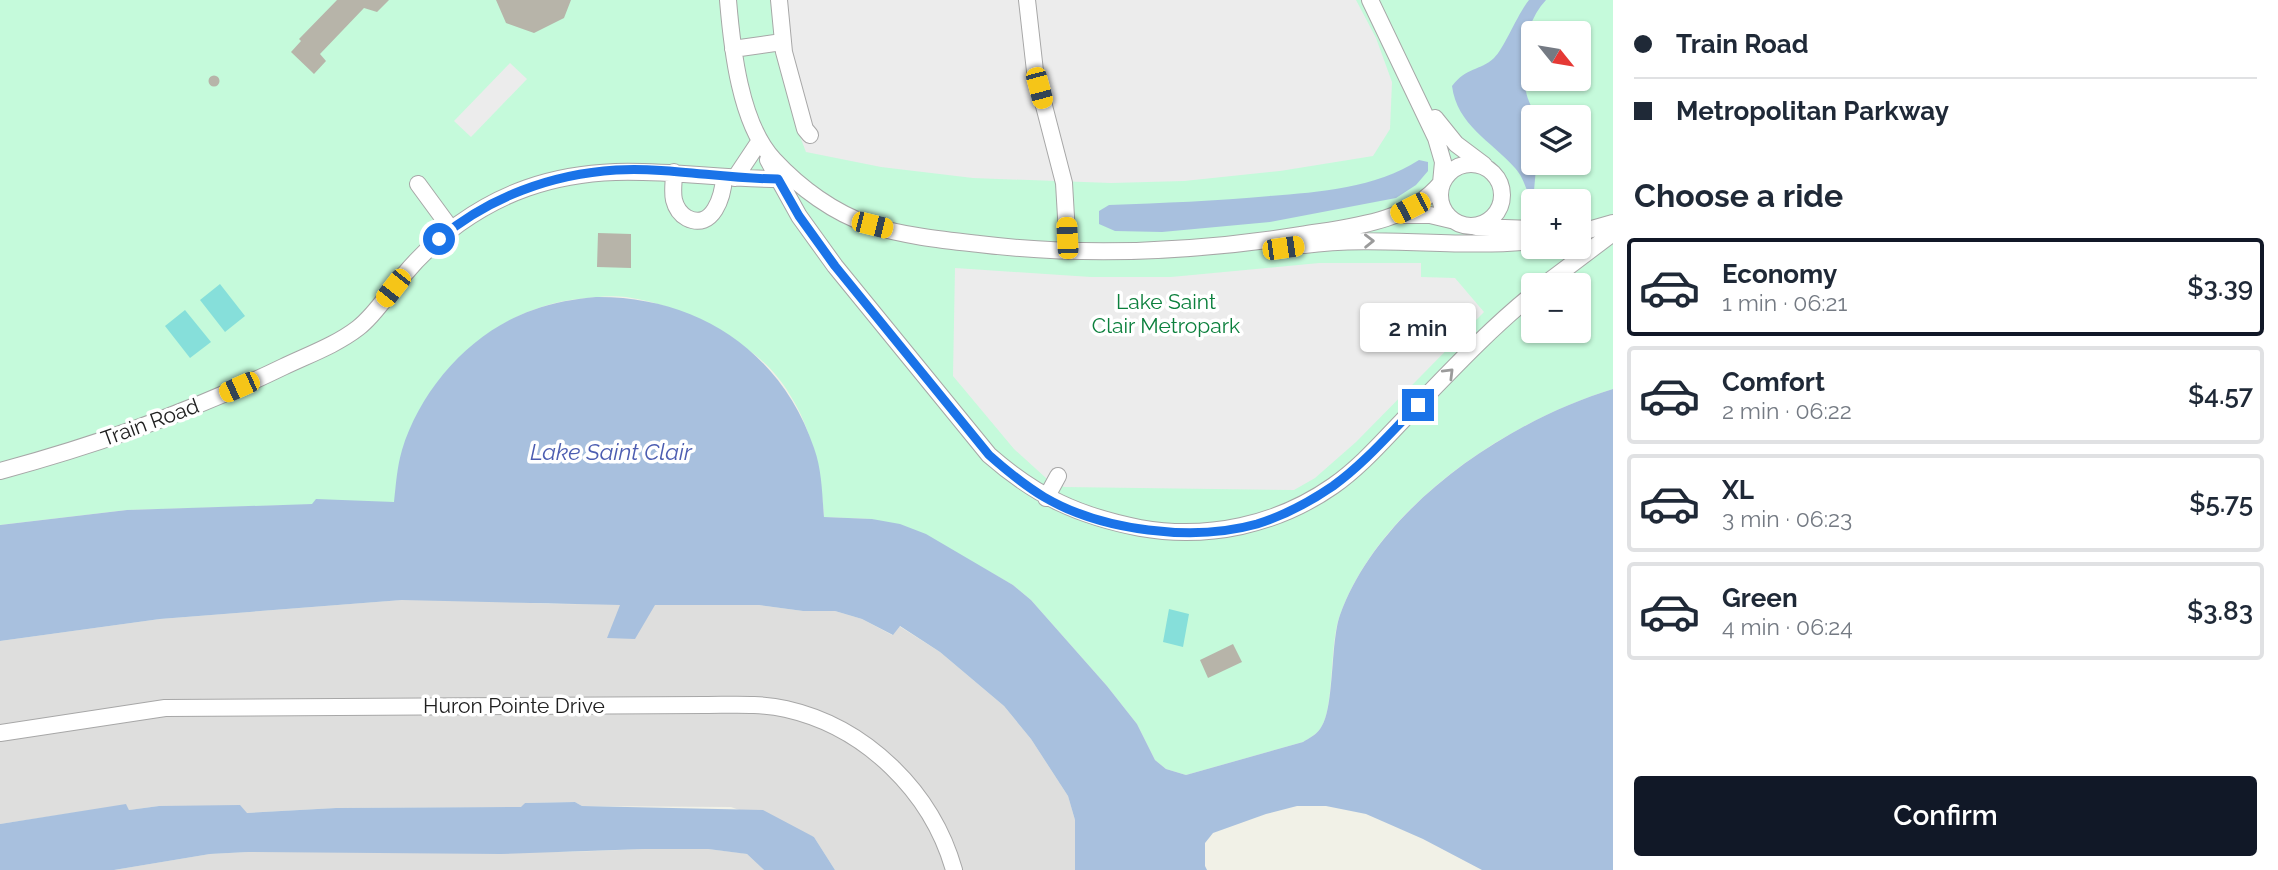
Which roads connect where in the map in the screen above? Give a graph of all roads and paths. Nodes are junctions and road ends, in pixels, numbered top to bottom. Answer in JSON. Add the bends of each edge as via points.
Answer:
{"nodes":[{"id":1,"x":728,"y":0,"type":"edge"},
{"id":2,"x":779,"y":0,"type":"edge"},
{"id":3,"x":1027,"y":0,"type":"edge"},
{"id":4,"x":1370,"y":0,"type":"edge"},
{"id":5,"x":782,"y":42,"type":"junction"},
{"id":6,"x":733,"y":49,"type":"junction"},
{"id":7,"x":1412,"y":88,"type":"junction"},
{"id":8,"x":810,"y":135,"type":"dead end"},
{"id":9,"x":757,"y":137,"type":"junction"},
{"id":10,"x":1486,"y":167,"type":"junction"},
{"id":11,"x":674,"y":172,"type":"junction"},
{"id":12,"x":729,"y":178,"type":"junction"},
{"id":13,"x":778,"y":179,"type":"junction"},
{"id":14,"x":796,"y":180,"type":"junction"},
{"id":15,"x":1441,"y":183,"type":"junction"},
{"id":16,"x":418,"y":184,"type":"dead end"},
{"id":17,"x":1396,"y":215,"type":"junction"},
{"id":18,"x":1613,"y":216,"type":"edge"},
{"id":19,"x":1451,"y":220,"type":"junction"},
{"id":20,"x":1591,"y":221,"type":"edge"},
{"id":21,"x":1613,"y":223,"type":"edge"},
{"id":22,"x":1470,"y":226,"type":"junction"},
{"id":23,"x":451,"y":229,"type":"junction"},
{"id":24,"x":1521,"y":229,"type":"edge"},
{"id":25,"x":1591,"y":229,"type":"edge"},
{"id":26,"x":1613,"y":233,"type":"edge"},
{"id":27,"x":1521,"y":242,"type":"edge"},
{"id":28,"x":1228,"y":246,"type":"junction"},
{"id":29,"x":1068,"y":251,"type":"junction"},
{"id":30,"x":1560,"y":273,"type":"edge"},
{"id":31,"x":1521,"y":304,"type":"edge"},
{"id":32,"x":0,"y":471,"type":"edge"},
{"id":33,"x":1058,"y":476,"type":"dead end"},
{"id":34,"x":1046,"y":498,"type":"junction"},
{"id":35,"x":0,"y":733,"type":"edge"},
{"id":36,"x":954,"y":870,"type":"edge"}],
"edges":[{"from":1,"to":6,"type":"street"},
{"from":2,"to":5,"type":"street"},
{"from":3,"to":29,"type":"street","via":[[1035,71],[1064,183]]},
{"from":4,"to":7,"type":"street"},
{"from":5,"to":6,"type":"street"},
{"from":5,"to":8,"type":"street"},
{"from":6,"to":9,"type":"street"},
{"from":7,"to":10,"type":"street","via":[[1447,134]]},
{"from":7,"to":15,"type":"street","via":[[1441,152]]},
{"from":9,"to":12,"type":"street"},
{"from":9,"to":13,"type":"street"},
{"from":9,"to":14,"type":"street"},
{"from":10,"to":15,"type":"street","via":[[1465,163]]},
{"from":10,"to":22,"type":"street","via":[[1500,183],[1501,204],[1489,220]]},
{"from":11,"to":12,"type":"street","name":"Train Road"},
{"from":11,"to":12,"type":"street","via":[[676,205],[682,215],[697,221],[709,217],[717,207]]},
{"from":11,"to":23,"type":"street","name":"Train Road","via":[[618,170],[571,175],[526,188]]},
{"from":12,"to":13,"type":"street","name":"Train Road"},
{"from":13,"to":14,"type":"street","name":"Train Road"},
{"from":13,"to":34,"type":"street","via":[[835,266],[967,431],[1014,477]]},
{"from":14,"to":29,"type":"street","via":[[847,216],[885,229],[961,242]]},
{"from":15,"to":17,"type":"street","via":[[1422,202]]},
{"from":15,"to":19,"type":"street","via":[[1440,203]]},
{"from":16,"to":23,"type":"street"},
{"from":17,"to":19,"type":"street"},
{"from":17,"to":28,"type":"street"},
{"from":18,"to":20,"type":"street"},
{"from":19,"to":22,"type":"street"},
{"from":21,"to":25,"type":"street"},
{"from":22,"to":24,"type":"street"},
{"from":23,"to":32,"type":"street","name":"Train Road","via":[[417,260],[358,328],[332,344],[189,410]]},
{"from":26,"to":30,"type":"street"},
{"from":28,"to":27,"type":"street","one_way":true,"via":[[1260,251],[1331,242]]},
{"from":28,"to":29,"type":"street"},
{"from":34,"to":31,"type":"street","one_way":true,"via":[[1076,512],[1160,531],[1212,531],[1257,524],[1283,514],[1334,485],[1362,462]]},
{"from":33,"to":34,"type":"street"},
{"from":35,"to":36,"type":"street","name":"Huron Pointe Drive","via":[[165,708],[785,708],[835,726],[882,758],[927,809]]}]}
